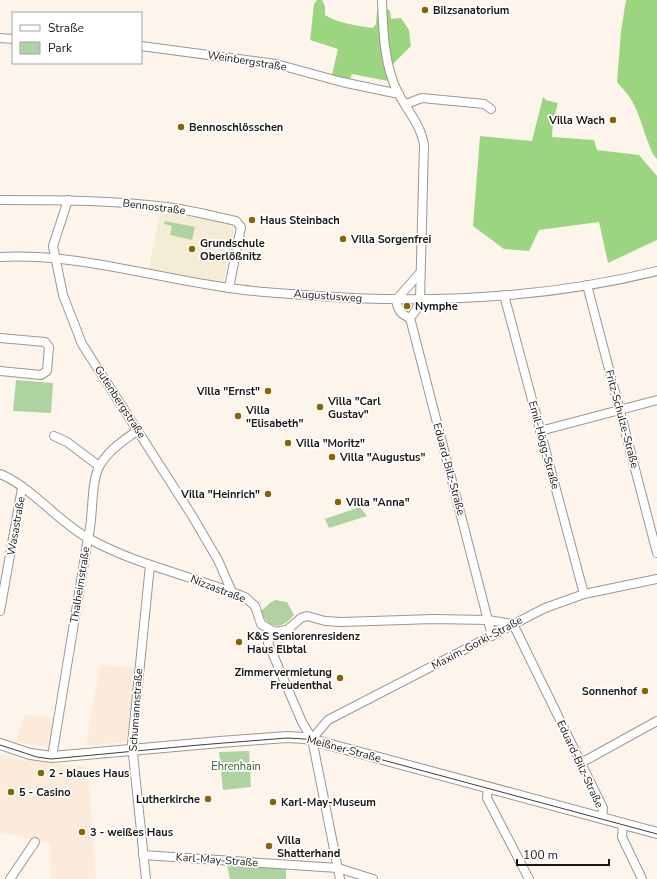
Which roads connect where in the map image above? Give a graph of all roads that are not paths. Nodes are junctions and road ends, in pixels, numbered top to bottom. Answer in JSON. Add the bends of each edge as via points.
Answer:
{"nodes":[{"id":1,"x":382,"y":0,"type":"edge"},
{"id":2,"x":0,"y":38,"type":"edge"},
{"id":3,"x":12,"y":39,"type":"edge"},
{"id":4,"x":142,"y":46,"type":"edge"},
{"id":5,"x":399,"y":94,"type":"junction"},
{"id":6,"x":406,"y":104,"type":"junction"},
{"id":7,"x":491,"y":109,"type":"dead end"},
{"id":8,"x":0,"y":200,"type":"edge"},
{"id":9,"x":68,"y":200,"type":"junction"},
{"id":10,"x":0,"y":257,"type":"edge"},
{"id":11,"x":56,"y":258,"type":"junction"},
{"id":12,"x":657,"y":271,"type":"edge"},
{"id":13,"x":420,"y":272,"type":"junction"},
{"id":14,"x":587,"y":285,"type":"junction"},
{"id":15,"x":229,"y":288,"type":"junction"},
{"id":16,"x":504,"y":295,"type":"junction"},
{"id":17,"x":396,"y":300,"type":"junction"},
{"id":18,"x":420,"y":300,"type":"junction"},
{"id":19,"x":410,"y":318,"type":"junction"},
{"id":20,"x":0,"y":338,"type":"edge"},
{"id":21,"x":0,"y":371,"type":"edge"},
{"id":22,"x":657,"y":400,"type":"edge"},
{"id":23,"x":620,"y":410,"type":"junction"},
{"id":24,"x":138,"y":430,"type":"junction"},
{"id":25,"x":540,"y":431,"type":"junction"},
{"id":26,"x":54,"y":436,"type":"dead end"},
{"id":27,"x":99,"y":466,"type":"junction"},
{"id":28,"x":0,"y":474,"type":"edge"},
{"id":29,"x":22,"y":488,"type":"junction"},
{"id":30,"x":88,"y":538,"type":"junction"},
{"id":31,"x":657,"y":554,"type":"edge"},
{"id":32,"x":150,"y":564,"type":"junction"},
{"id":33,"x":657,"y":579,"type":"edge"},
{"id":34,"x":232,"y":592,"type":"junction"},
{"id":35,"x":584,"y":594,"type":"junction"},
{"id":36,"x":0,"y":611,"type":"edge"},
{"id":37,"x":488,"y":620,"type":"junction"},
{"id":38,"x":261,"y":624,"type":"junction"},
{"id":39,"x":513,"y":624,"type":"junction"},
{"id":40,"x":274,"y":632,"type":"junction"},
{"id":41,"x":492,"y":636,"type":"junction"},
{"id":42,"x":268,"y":643,"type":"junction"},
{"id":43,"x":657,"y":721,"type":"edge"},
{"id":44,"x":312,"y":739,"type":"junction"},
{"id":45,"x":0,"y":744,"type":"edge"},
{"id":46,"x":132,"y":750,"type":"junction"},
{"id":47,"x":52,"y":757,"type":"junction"},
{"id":48,"x":581,"y":763,"type":"junction"},
{"id":49,"x":488,"y":787,"type":"junction"},
{"id":50,"x":602,"y":818,"type":"junction"},
{"id":51,"x":623,"y":824,"type":"junction"},
{"id":52,"x":657,"y":833,"type":"edge"},
{"id":53,"x":35,"y":842,"type":"dead end"},
{"id":54,"x":143,"y":855,"type":"junction"},
{"id":55,"x":338,"y":868,"type":"junction"},
{"id":56,"x":10,"y":879,"type":"edge"},
{"id":57,"x":146,"y":879,"type":"edge"},
{"id":58,"x":340,"y":879,"type":"edge"},
{"id":59,"x":373,"y":879,"type":"edge"},
{"id":60,"x":529,"y":879,"type":"edge"},
{"id":61,"x":642,"y":879,"type":"edge"}],
"edges":[{"from":1,"to":5,"type":"street","via":[[383,35],[393,81]]},
{"from":2,"to":3,"type":"street"},
{"from":4,"to":5,"type":"street","name":"Weinbergstraße","via":[[276,64]]},
{"from":5,"to":6,"type":"street"},
{"from":6,"to":7,"type":"street","via":[[422,98],[484,104]]},
{"from":6,"to":13,"type":"street","via":[[422,135],[424,145]]},
{"from":8,"to":9,"type":"street","name":"Bennostraße"},
{"from":9,"to":11,"type":"street","name":"Gutenbergstraße","via":[[53,246]]},
{"from":9,"to":15,"type":"street","name":"Bennostraße","via":[[168,207],[236,221],[241,227]]},
{"from":10,"to":11,"type":"street","name":"Augustusweg"},
{"from":11,"to":15,"type":"street","name":"Augustusweg"},
{"from":11,"to":24,"type":"street","name":"Gutenbergstraße","via":[[63,295],[82,344]]},
{"from":12,"to":14,"type":"street","name":"Augustusweg"},
{"from":13,"to":17,"type":"street"},
{"from":13,"to":18,"type":"street"},
{"from":14,"to":16,"type":"street","name":"Augustusweg"},
{"from":14,"to":23,"type":"street","name":"Fritz-Schulze-Straße"},
{"from":15,"to":17,"type":"street","name":"Augustusweg"},
{"from":16,"to":18,"type":"street","name":"Augustusweg"},
{"from":16,"to":25,"type":"street","name":"Emil-Högg-Straße"},
{"from":17,"to":18,"type":"street","name":"Augustusweg"},
{"from":17,"to":19,"type":"street","via":[[398,310]]},
{"from":18,"to":19,"type":"street"},
{"from":19,"to":37,"type":"street","name":"Eduard-Bilz-Straße"},
{"from":20,"to":21,"type":"street","via":[[45,342],[49,347],[47,371],[41,375]]},
{"from":22,"to":23,"type":"street"},
{"from":23,"to":25,"type":"street"},
{"from":23,"to":31,"type":"street","name":"Fritz-Schulze-Straße"},
{"from":24,"to":27,"type":"street","name":"Thalheimstraße","via":[[111,451]]},
{"from":24,"to":34,"type":"street","name":"Gutenbergstraße","via":[[218,560]]},
{"from":25,"to":35,"type":"street","name":"Emil-Högg-Straße"},
{"from":26,"to":27,"type":"street","via":[[67,442]]},
{"from":27,"to":30,"type":"street","name":"Thalheimstraße"},
{"from":28,"to":29,"type":"street","name":"Nizzastraße"},
{"from":29,"to":30,"type":"street","name":"Nizzastraße"},
{"from":29,"to":36,"type":"street","name":"Wasastraße"},
{"from":30,"to":32,"type":"street","name":"Nizzastraße"},
{"from":30,"to":47,"type":"street","name":"Thalheimstraße"},
{"from":32,"to":34,"type":"street","name":"Nizzastraße"},
{"from":32,"to":46,"type":"street","name":"Schumannstraße"},
{"from":33,"to":35,"type":"street","name":"Maxim-Gorki-Straße"},
{"from":34,"to":38,"type":"street","name":"Nizzastraße","via":[[245,597],[255,606]]},
{"from":35,"to":39,"type":"street","name":"Maxim-Gorki-Straße","via":[[545,608]]},
{"from":37,"to":39,"type":"street"},
{"from":37,"to":40,"type":"street","via":[[341,622],[307,616],[287,630]]},
{"from":37,"to":41,"type":"street","name":"Eduard-Bilz-Straße"},
{"from":38,"to":40,"type":"street"},
{"from":38,"to":42,"type":"street"},
{"from":39,"to":41,"type":"street","name":"Maxim-Gorki-Straße"},
{"from":39,"to":48,"type":"street","name":"Eduard-Bilz-Straße"},
{"from":40,"to":42,"type":"street"},
{"from":41,"to":44,"type":"street","name":"Maxim-Gorki-Straße","via":[[328,720]]},
{"from":42,"to":44,"type":"street","via":[[302,722]]},
{"from":43,"to":48,"type":"street"},
{"from":44,"to":46,"type":"main road","name":"Meißner Straße","via":[[276,738]]},
{"from":44,"to":49,"type":"main road","name":"Meißner Straße"},
{"from":44,"to":55,"type":"street"},
{"from":45,"to":47,"type":"main road","name":"Meißner Straße","via":[[30,754]]},
{"from":46,"to":47,"type":"main road","name":"Meißner Straße"},
{"from":46,"to":54,"type":"street","name":"Schumannstraße"},
{"from":48,"to":50,"type":"street","name":"Eduard-Bilz-Straße","via":[[603,808]]},
{"from":49,"to":50,"type":"main road","name":"Meißner Straße"},
{"from":49,"to":60,"type":"street","via":[[487,798]]},
{"from":50,"to":51,"type":"main road","name":"Meißner Straße"},
{"from":51,"to":52,"type":"main road","name":"Meißner Straße"},
{"from":51,"to":61,"type":"street","via":[[622,837]]},
{"from":53,"to":56,"type":"street"},
{"from":54,"to":55,"type":"street","name":"Karl-May-Straße"},
{"from":54,"to":57,"type":"street","name":"Schumannstraße"},
{"from":55,"to":58,"type":"street"},
{"from":55,"to":59,"type":"street","name":"Karl-May-Straße"}]}
